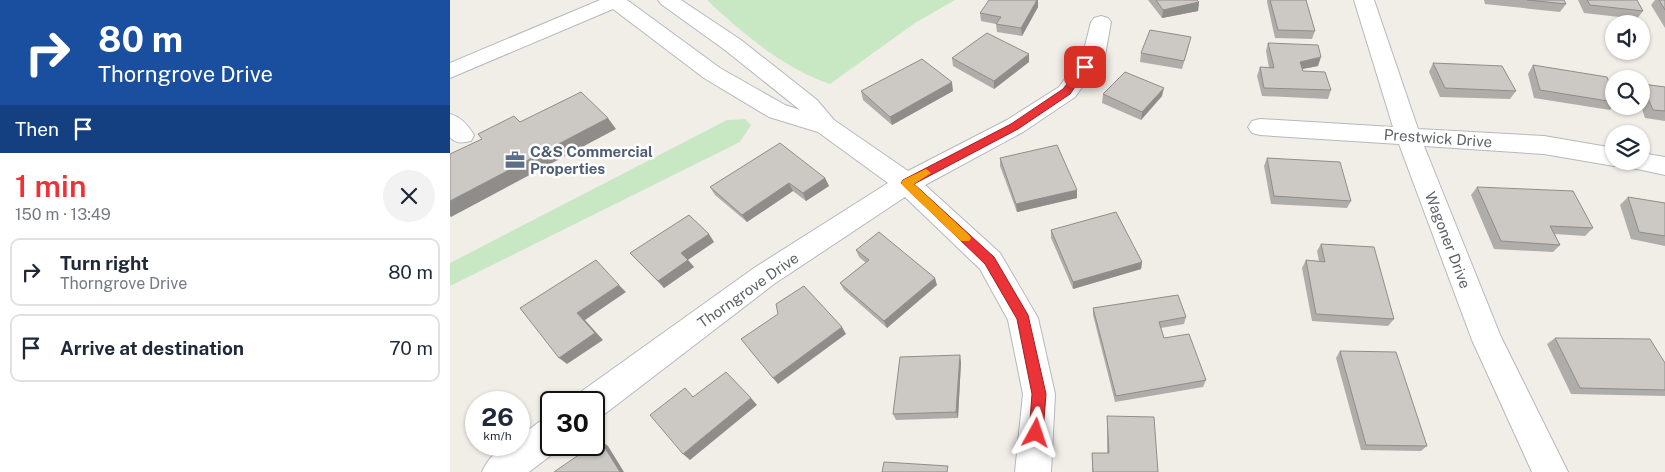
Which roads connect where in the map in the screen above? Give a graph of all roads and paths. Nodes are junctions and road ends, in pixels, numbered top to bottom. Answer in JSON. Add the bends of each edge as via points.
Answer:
{"nodes":[{"id":1,"x":575,"y":0,"type":"edge"},
{"id":2,"x":614,"y":0,"type":"edge"},
{"id":3,"x":668,"y":0,"type":"edge"},
{"id":4,"x":1364,"y":0,"type":"edge"},
{"id":5,"x":1101,"y":22,"type":"dead end"},
{"id":6,"x":450,"y":54,"type":"edge"},
{"id":7,"x":760,"y":66,"type":"junction"},
{"id":8,"x":450,"y":71,"type":"edge"},
{"id":9,"x":731,"y":84,"type":"junction"},
{"id":10,"x":826,"y":126,"type":"junction"},
{"id":11,"x":1260,"y":127,"type":"dead end"},
{"id":12,"x":1408,"y":136,"type":"junction"},
{"id":13,"x":1605,"y":156,"type":"edge"},
{"id":14,"x":1650,"y":163,"type":"edge"},
{"id":15,"x":1665,"y":166,"type":"edge"},
{"id":16,"x":907,"y":183,"type":"junction"},
{"id":17,"x":605,"y":394,"type":"edge"},
{"id":18,"x":540,"y":442,"type":"edge"},
{"id":19,"x":500,"y":472,"type":"edge"},
{"id":20,"x":1033,"y":472,"type":"edge"},
{"id":21,"x":1550,"y":472,"type":"edge"}],
"edges":[{"from":1,"to":6,"type":"street"},
{"from":2,"to":8,"type":"street"},
{"from":2,"to":9,"type":"street"},
{"from":3,"to":7,"type":"street"},
{"from":4,"to":12,"type":"street","name":"Wagoner Drive"},
{"from":5,"to":16,"type":"street","name":"Thorngrove Drive","via":[[1094,55],[1067,92],[1015,126]]},
{"from":7,"to":9,"type":"street"},
{"from":7,"to":10,"type":"street","via":[[809,105]]},
{"from":9,"to":10,"type":"street","via":[[777,111]]},
{"from":10,"to":16,"type":"street"},
{"from":11,"to":12,"type":"street","name":"Prestwick Drive"},
{"from":12,"to":13,"type":"street","name":"Prestwick Drive","via":[[1544,146]]},
{"from":12,"to":21,"type":"street","name":"Wagoner Drive","via":[[1487,340]]},
{"from":14,"to":15,"type":"street"},
{"from":16,"to":17,"type":"street","name":"Thorngrove Drive","via":[[764,276]]},
{"from":16,"to":20,"type":"street","via":[[990,261],[1023,318],[1039,394]]},
{"from":18,"to":19,"type":"street"}]}
